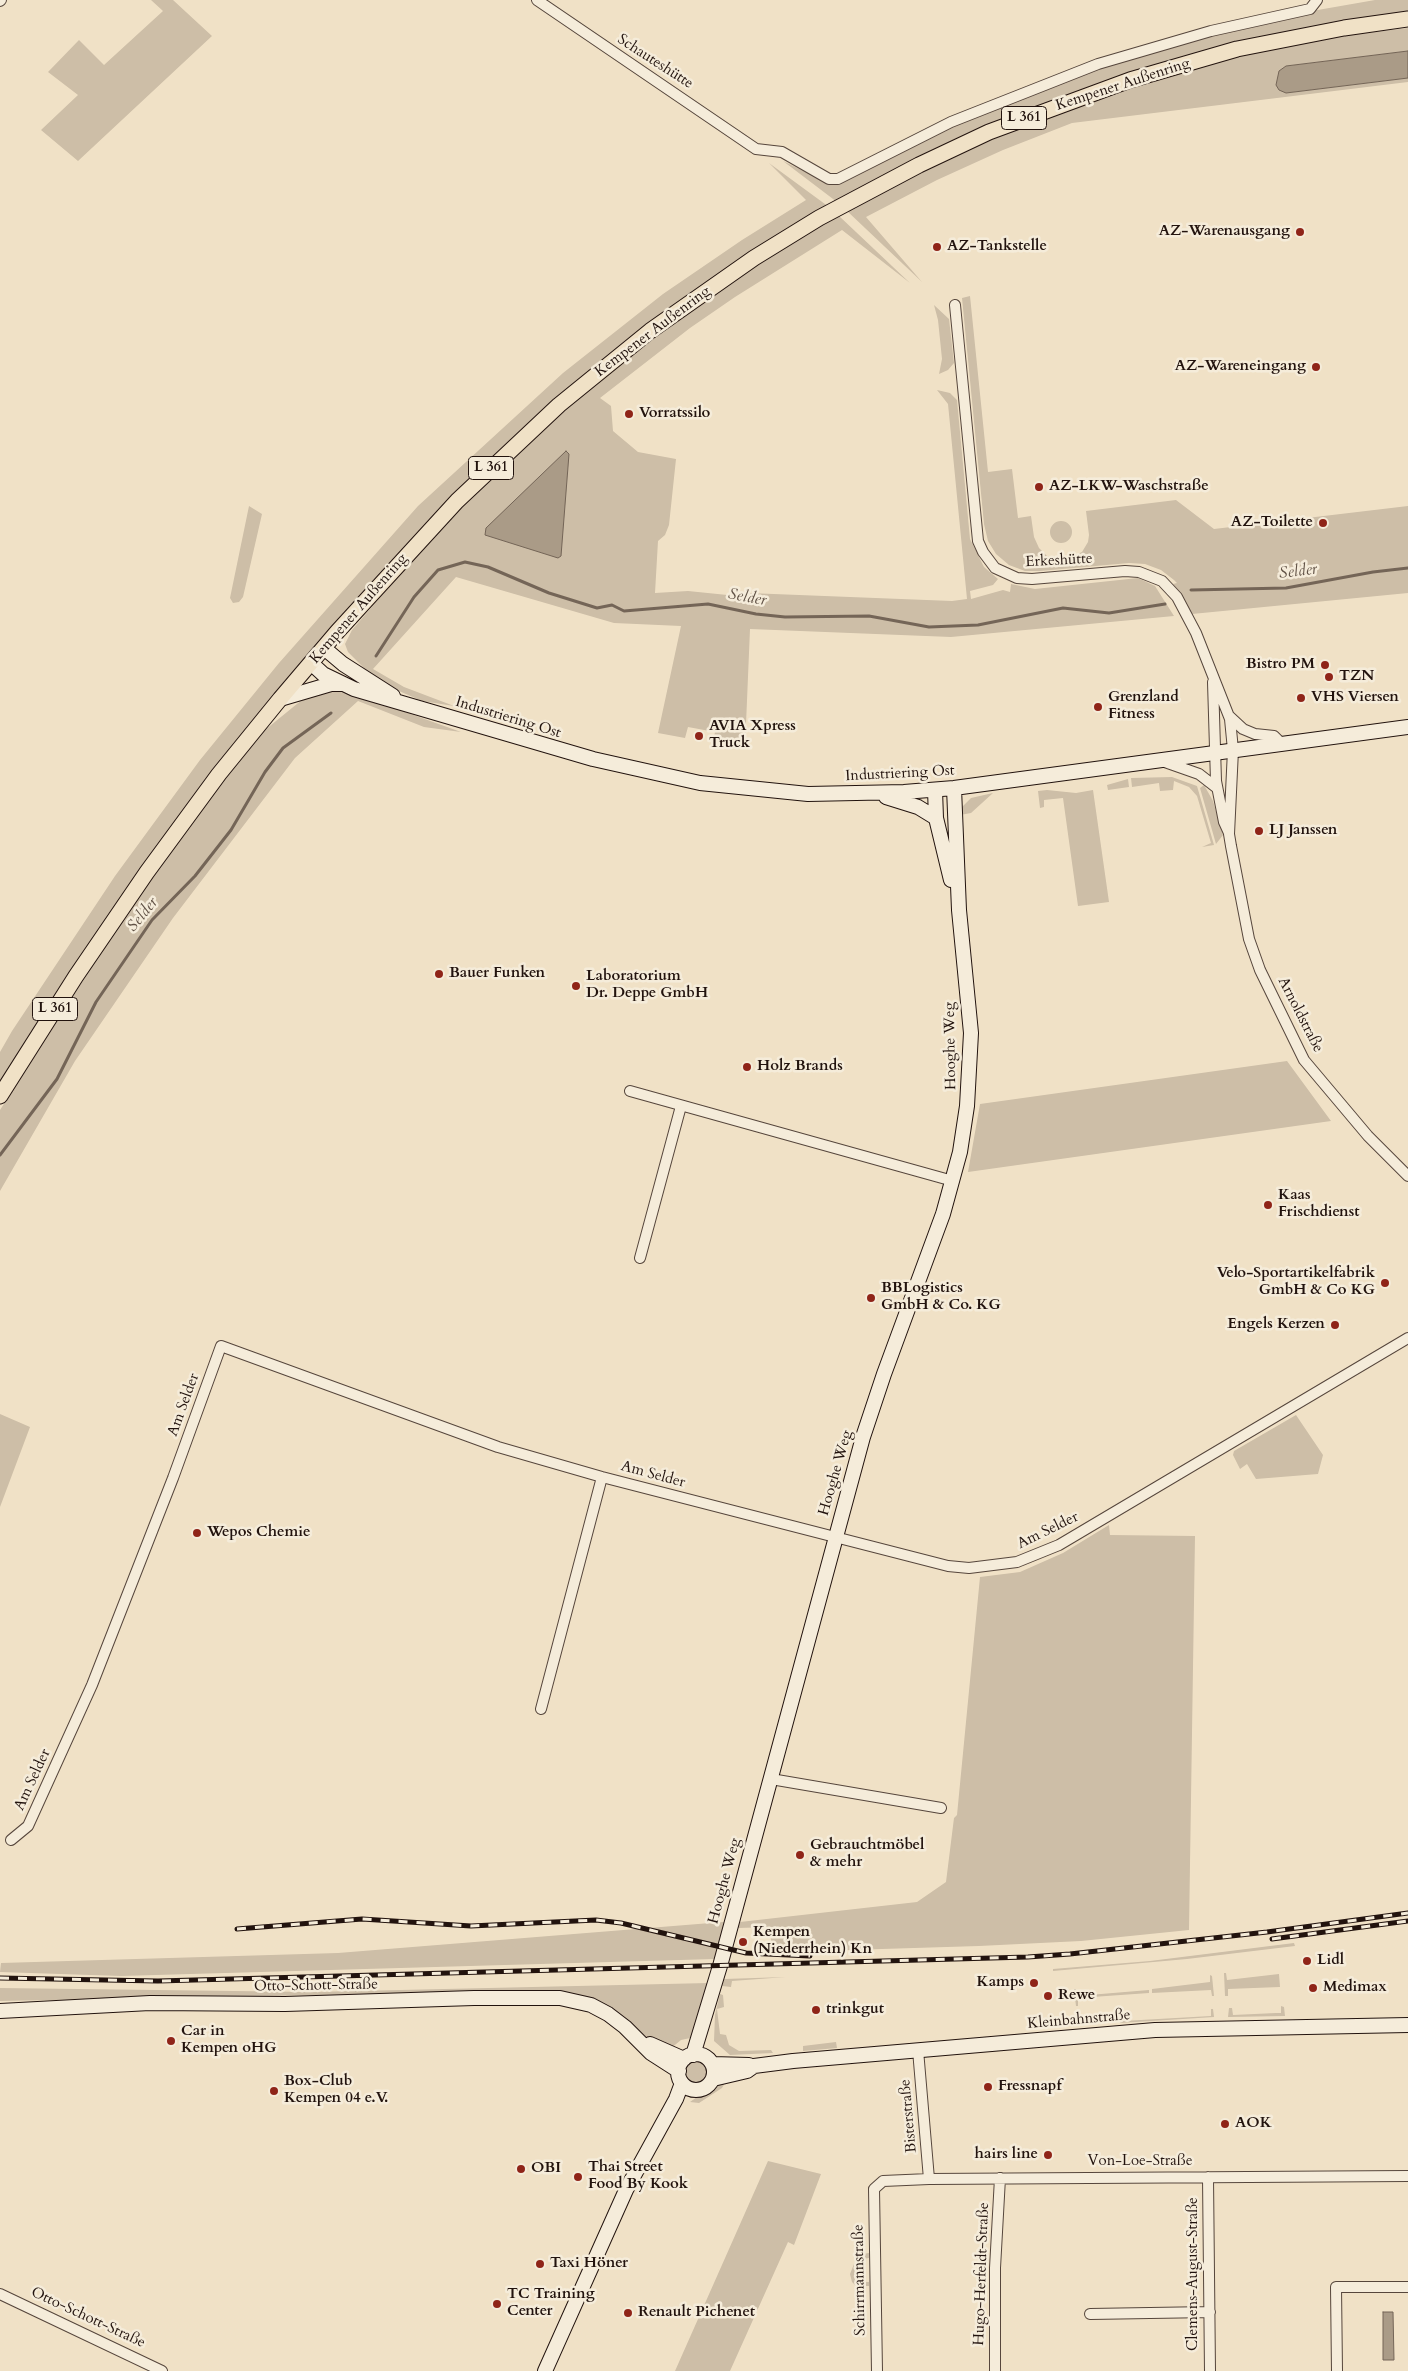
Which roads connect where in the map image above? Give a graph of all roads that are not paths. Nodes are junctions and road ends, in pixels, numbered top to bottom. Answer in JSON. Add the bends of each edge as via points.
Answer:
{"nodes":[{"id":1,"x":537,"y":0,"type":"edge"},
{"id":2,"x":1317,"y":0,"type":"edge"},
{"id":3,"x":1408,"y":19,"type":"edge"},
{"id":4,"x":955,"y":305,"type":"dead end"},
{"id":5,"x":324,"y":648,"type":"junction"},
{"id":6,"x":311,"y":663,"type":"junction"},
{"id":7,"x":1213,"y":678,"type":"junction"},
{"id":8,"x":342,"y":684,"type":"junction"},
{"id":9,"x":280,"y":699,"type":"junction"},
{"id":10,"x":402,"y":702,"type":"junction"},
{"id":11,"x":1229,"y":716,"type":"junction"},
{"id":12,"x":1408,"y":727,"type":"edge"},
{"id":13,"x":1282,"y":743,"type":"junction"},
{"id":14,"x":1233,"y":750,"type":"junction"},
{"id":15,"x":1216,"y":752,"type":"junction"},
{"id":16,"x":1162,"y":761,"type":"junction"},
{"id":17,"x":954,"y":788,"type":"junction"},
{"id":18,"x":1217,"y":788,"type":"junction"},
{"id":19,"x":935,"y":790,"type":"junction"},
{"id":20,"x":875,"y":794,"type":"junction"},
{"id":21,"x":936,"y":818,"type":"junction"},
{"id":22,"x":1229,"y":834,"type":"junction"},
{"id":23,"x":959,"y":910,"type":"junction"},
{"id":24,"x":630,"y":1091,"type":"dead end"},
{"id":25,"x":0,"y":1096,"type":"edge"},
{"id":26,"x":681,"y":1106,"type":"junction"},
{"id":27,"x":1408,"y":1176,"type":"edge"},
{"id":28,"x":953,"y":1182,"type":"junction"},
{"id":29,"x":640,"y":1258,"type":"dead end"},
{"id":30,"x":1408,"y":1338,"type":"edge"},
{"id":31,"x":602,"y":1477,"type":"junction"},
{"id":32,"x":835,"y":1537,"type":"junction"},
{"id":33,"x":541,"y":1709,"type":"dead end"},
{"id":34,"x":771,"y":1779,"type":"junction"},
{"id":35,"x":941,"y":1808,"type":"dead end"},
{"id":36,"x":11,"y":1840,"type":"dead end"},
{"id":37,"x":0,"y":2011,"type":"edge"},
{"id":38,"x":1408,"y":2025,"type":"edge"},
{"id":39,"x":918,"y":2050,"type":"junction"},
{"id":40,"x":754,"y":2066,"type":"junction"},
{"id":41,"x":693,"y":2068,"type":"junction"},
{"id":42,"x":713,"y":2079,"type":"junction"},
{"id":43,"x":1408,"y":2176,"type":"edge"},
{"id":44,"x":1208,"y":2177,"type":"junction"},
{"id":45,"x":1000,"y":2178,"type":"junction"},
{"id":46,"x":929,"y":2179,"type":"junction"},
{"id":47,"x":874,"y":2189,"type":"joint"},
{"id":48,"x":1408,"y":2287,"type":"edge"},
{"id":49,"x":0,"y":2294,"type":"edge"},
{"id":50,"x":1210,"y":2312,"type":"junction"},
{"id":51,"x":1090,"y":2314,"type":"dead end"},
{"id":52,"x":162,"y":2371,"type":"edge"},
{"id":53,"x":545,"y":2371,"type":"edge"},
{"id":54,"x":877,"y":2371,"type":"edge"},
{"id":55,"x":995,"y":2371,"type":"edge"},
{"id":56,"x":1210,"y":2371,"type":"edge"},
{"id":57,"x":1337,"y":2371,"type":"edge"}],
"edges":[{"from":1,"to":2,"type":"street","name":"Schauteshütte","via":[[756,149],[782,152],[823,177],[838,179],[951,122],[1098,64],[1211,31],[1310,9]]},
{"from":3,"to":5,"type":"main road","name":"Kempener Außenring","number":"L 361","via":[[1237,49],[1130,80],[989,132],[819,218],[681,308],[559,405],[438,520]]},
{"from":4,"to":7,"type":"street","name":"Erkeshütte","via":[[978,541],[987,560],[995,568],[1017,578],[1125,571],[1151,576],[1170,589],[1182,606]]},
{"from":5,"to":6,"type":"main road","name":"Kempener Außenring","number":"L 361"},
{"from":5,"to":10,"type":"street","name":"Industriering Ost"},
{"from":6,"to":8,"type":"street","name":"Industriering Ost"},
{"from":6,"to":9,"type":"main road","name":"Kempener Außenring","number":"L 361"},
{"from":7,"to":11,"type":"street","name":"Erkeshütte"},
{"from":7,"to":15,"type":"street","name":"Erkeshütte"},
{"from":8,"to":9,"type":"street","via":[[331,684]]},
{"from":8,"to":10,"type":"street","name":"Industriering Ost"},
{"from":9,"to":25,"type":"main road","name":"Kempener Außenring","number":"L 361","via":[[219,774],[147,872]]},
{"from":10,"to":20,"type":"street","name":"Industriering Ost","via":[[592,759],[700,783],[808,794]]},
{"from":11,"to":13,"type":"street","via":[[1243,729],[1274,736]]},
{"from":11,"to":14,"type":"street","name":"Erkeshütte"},
{"from":12,"to":13,"type":"street","name":"Industriering Ost"},
{"from":13,"to":14,"type":"street","name":"Industriering Ost"},
{"from":14,"to":15,"type":"street","name":"Industriering Ost"},
{"from":14,"to":22,"type":"street","name":"Arnoldstraße"},
{"from":15,"to":16,"type":"street","name":"Industriering Ost"},
{"from":15,"to":18,"type":"street","name":"Arnoldstraße"},
{"from":16,"to":17,"type":"street","name":"Industriering Ost"},
{"from":16,"to":18,"type":"street","via":[[1199,774]]},
{"from":17,"to":19,"type":"street","name":"Industriering Ost"},
{"from":17,"to":23,"type":"street","name":"Hooghe Weg"},
{"from":18,"to":22,"type":"street","name":"Arnoldstraße"},
{"from":19,"to":20,"type":"street","name":"Industriering Ost"},
{"from":19,"to":21,"type":"street","name":"Hooghe Weg"},
{"from":20,"to":21,"type":"street","via":[[918,807]]},
{"from":21,"to":23,"type":"street","name":"Hooghe Weg"},
{"from":22,"to":27,"type":"street","name":"Arnoldstraße","via":[[1249,939],[1282,1018],[1304,1060],[1368,1136]]},
{"from":23,"to":28,"type":"street","name":"Hooghe Weg","via":[[970,1042],[967,1106]]},
{"from":24,"to":26,"type":"street"},
{"from":26,"to":28,"type":"street"},
{"from":26,"to":29,"type":"street"},
{"from":28,"to":32,"type":"street","name":"Hooghe Weg","via":[[872,1409]]},
{"from":30,"to":32,"type":"street","name":"Am Selder","via":[[1059,1545],[1017,1562],[969,1568],[948,1566]]},
{"from":31,"to":32,"type":"street","name":"Am Selder"},
{"from":31,"to":33,"type":"street","name":"Am Selder"},
{"from":31,"to":36,"type":"street","name":"Am Selder","via":[[451,1431],[221,1346],[92,1685],[28,1826]]},
{"from":32,"to":34,"type":"street","name":"Hooghe Weg"},
{"from":34,"to":35,"type":"street"},
{"from":34,"to":41,"type":"street","name":"Hooghe Weg"},
{"from":37,"to":41,"type":"street","name":"Otto-Schott-Straße","via":[[150,2003],[284,2004],[537,1997],[591,2005],[625,2027],[651,2053]]},
{"from":38,"to":39,"type":"street","name":"Kleinbahnstraße","via":[[1167,2029]]},
{"from":39,"to":40,"type":"street","name":"Kleinbahnstraße"},
{"from":39,"to":46,"type":"street","name":"Bisterstraße"},
{"from":40,"to":41,"type":"street","name":"Kleinbahnstraße"},
{"from":40,"to":42,"type":"street","name":"Kleinbahnstraße"},
{"from":41,"to":42,"type":"street"},
{"from":41,"to":42,"type":"street","name":"Kleinbahnstraße","via":[[705,2088]]},
{"from":41,"to":53,"type":"street","via":[[626,2190]]},
{"from":43,"to":44,"type":"street","name":"Von-Loe-Straße"},
{"from":44,"to":45,"type":"street","name":"Von-Loe-Straße"},
{"from":44,"to":50,"type":"street","name":"Clemens-August-Straße"},
{"from":45,"to":46,"type":"street","name":"Von-Loe-Straße"},
{"from":45,"to":55,"type":"street","name":"Hugo-Herfeldt-Straße","via":[[995,2268]]},
{"from":46,"to":47,"type":"street","name":"Von-Loe-Straße","via":[[883,2181]]},
{"from":47,"to":54,"type":"street","name":"Schirrmannstraße"},
{"from":48,"to":57,"type":"street","via":[[1336,2287]]},
{"from":49,"to":52,"type":"street","name":"Otto-Schott-Straße"},
{"from":50,"to":51,"type":"street"},
{"from":50,"to":56,"type":"street","name":"Clemens-August-Straße"}]}
